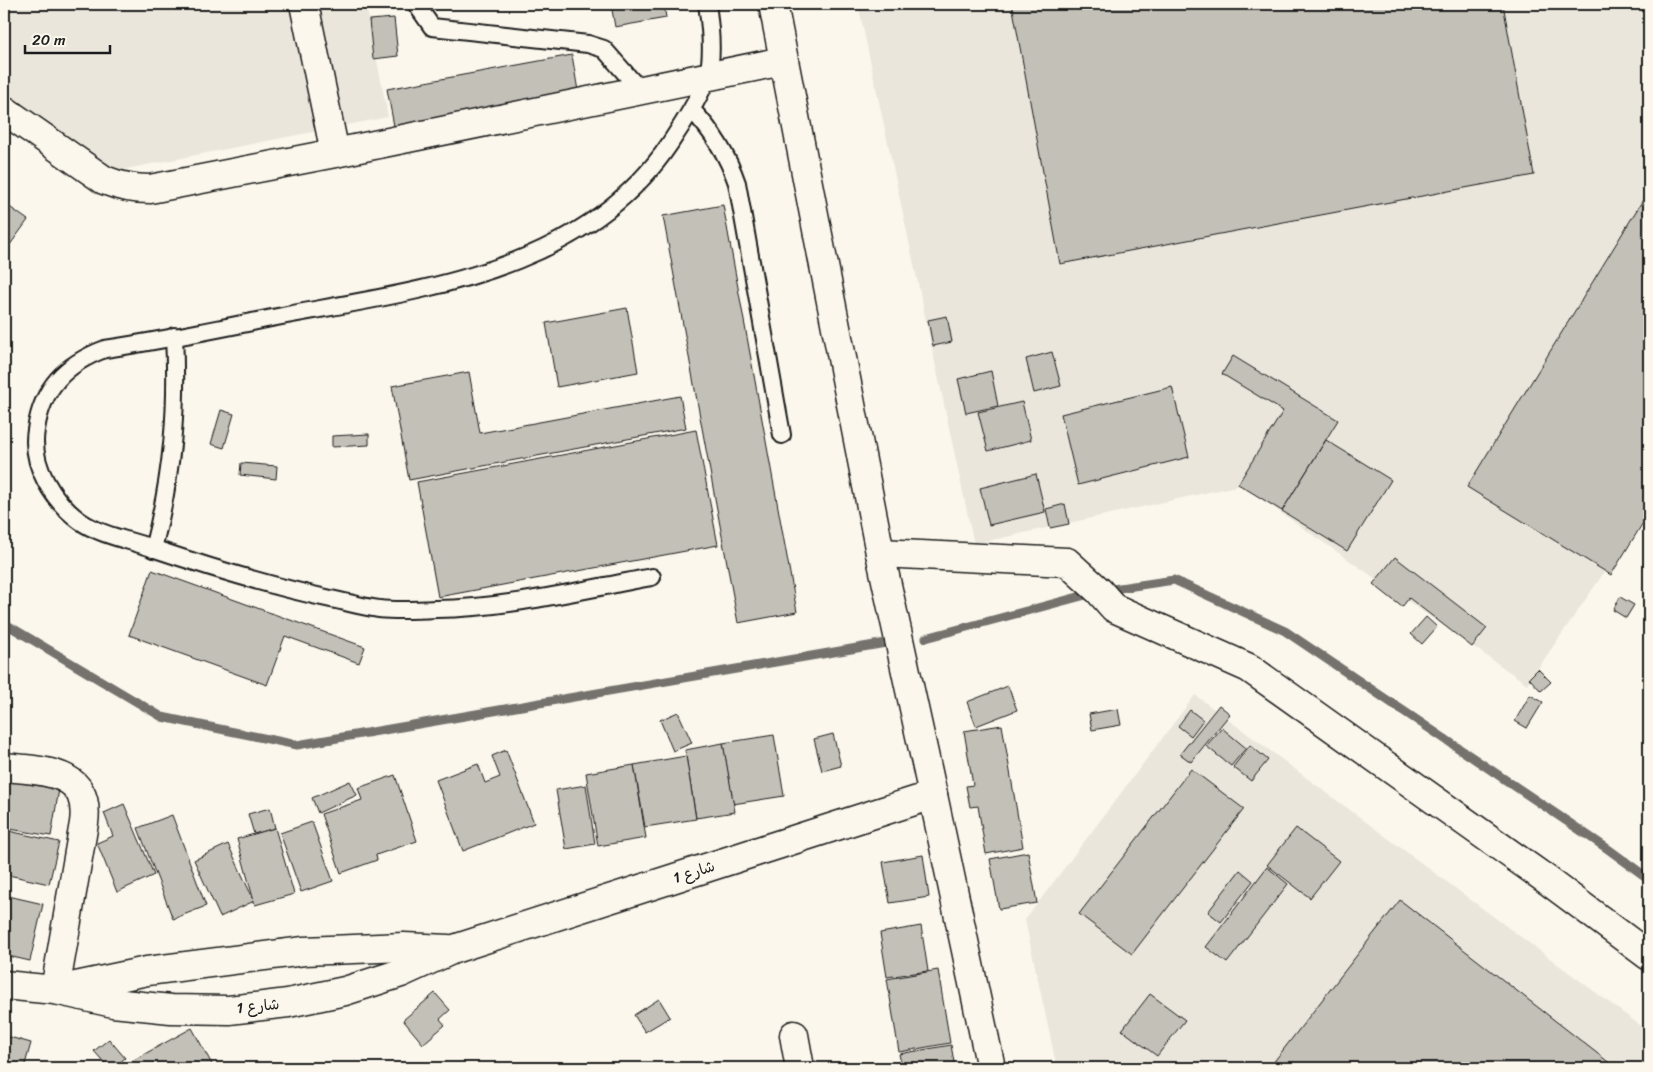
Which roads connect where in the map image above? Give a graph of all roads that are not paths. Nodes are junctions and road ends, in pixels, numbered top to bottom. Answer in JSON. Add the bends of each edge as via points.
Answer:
{"nodes":[{"id":1,"x":304,"y":4,"type":"edge"},
{"id":2,"x":416,"y":4,"type":"edge"},
{"id":3,"x":707,"y":4,"type":"edge"},
{"id":4,"x":772,"y":4,"type":"edge"},
{"id":5,"x":783,"y":61,"type":"junction"},
{"id":6,"x":708,"y":75,"type":"junction"},
{"id":7,"x":640,"y":90,"type":"junction"},
{"id":8,"x":4,"y":110,"type":"edge"},
{"id":9,"x":692,"y":110,"type":"junction"},
{"id":10,"x":335,"y":153,"type":"junction"},
{"id":11,"x":174,"y":336,"type":"junction"},
{"id":12,"x":782,"y":435,"type":"dead end"},
{"id":13,"x":152,"y":548,"type":"junction"},
{"id":14,"x":880,"y":553,"type":"junction"},
{"id":15,"x":652,"y":577,"type":"dead end"},
{"id":16,"x":4,"y":767,"type":"edge"},
{"id":17,"x":933,"y":795,"type":"junction"},
{"id":18,"x":454,"y":949,"type":"junction"},
{"id":19,"x":1649,"y":956,"type":"edge"},
{"id":20,"x":4,"y":985,"type":"edge"},
{"id":21,"x":56,"y":990,"type":"junction"},
{"id":22,"x":794,"y":1035,"type":"dead end"},
{"id":23,"x":800,"y":1068,"type":"edge"},
{"id":24,"x":991,"y":1068,"type":"edge"}],
"edges":[{"from":1,"to":10,"type":"street"},
{"from":2,"to":7,"type":"lane","via":[[432,27],[588,44],[604,49]]},
{"from":3,"to":6,"type":"lane","via":[[711,36]]},
{"from":4,"to":5,"type":"street"},
{"from":5,"to":6,"type":"street"},
{"from":5,"to":14,"type":"street"},
{"from":6,"to":7,"type":"street"},
{"from":6,"to":9,"type":"lane"},
{"from":7,"to":10,"type":"street"},
{"from":8,"to":10,"type":"street","via":[[104,180],[134,189],[166,187]]},
{"from":9,"to":11,"type":"lane","via":[[646,175],[617,204],[571,236],[521,260],[468,278],[386,297]]},
{"from":9,"to":12,"type":"lane","via":[[715,136],[737,183]]},
{"from":11,"to":13,"type":"lane","via":[[173,444],[162,514]]},
{"from":11,"to":13,"type":"lane","via":[[105,349],[70,367],[45,398],[35,436],[43,476],[66,509],[100,531]]},
{"from":13,"to":15,"type":"lane","via":[[293,591],[379,608],[436,609],[501,604]]},
{"from":14,"to":17,"type":"street"},
{"from":14,"to":19,"type":"street","via":[[1067,562],[1114,608],[1249,668],[1548,880]]},
{"from":16,"to":21,"type":"street","via":[[58,774],[69,779],[77,788],[86,810]]},
{"from":17,"to":18,"type":"street","name":"شارع 1"},
{"from":17,"to":24,"type":"street"},
{"from":18,"to":21,"type":"street","name":"شارع 1","via":[[304,950],[147,971]]},
{"from":18,"to":21,"type":"street","name":"شارع 1","via":[[345,991],[288,1003],[229,1010],[113,1003]]},
{"from":20,"to":21,"type":"street","name":"شارع 1"},
{"from":22,"to":23,"type":"street"}]}
